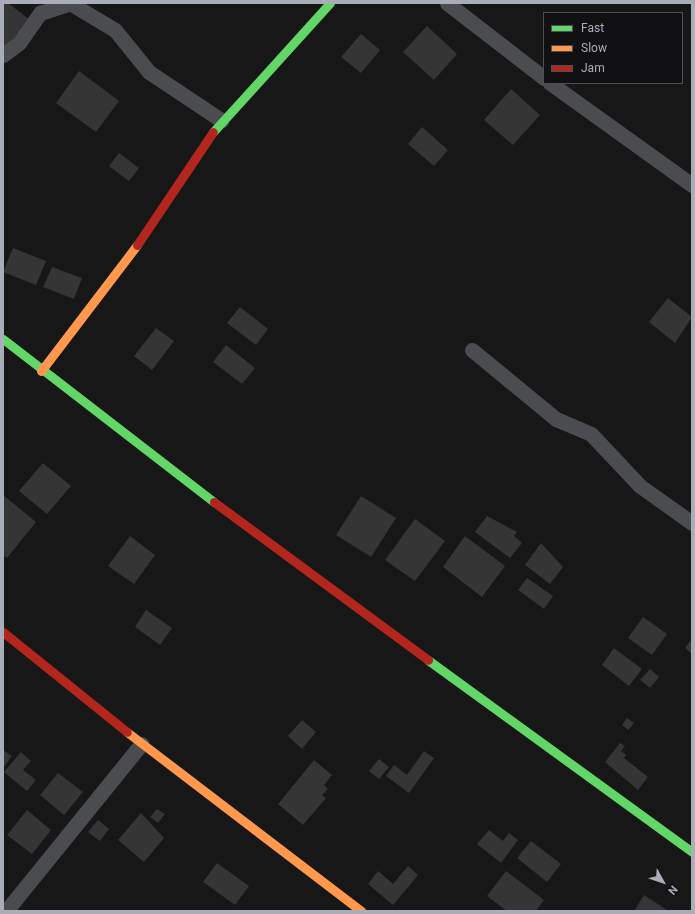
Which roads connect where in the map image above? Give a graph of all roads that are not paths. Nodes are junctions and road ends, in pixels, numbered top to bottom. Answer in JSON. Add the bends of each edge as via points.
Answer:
{"nodes":[{"id":1,"x":70,"y":3,"type":"edge"},
{"id":2,"x":330,"y":3,"type":"edge"},
{"id":3,"x":447,"y":3,"type":"edge"},
{"id":4,"x":3,"y":55,"type":"edge"},
{"id":5,"x":543,"y":77,"type":"edge"},
{"id":6,"x":551,"y":84,"type":"edge"},
{"id":7,"x":221,"y":120,"type":"junction"},
{"id":8,"x":692,"y":185,"type":"edge"},
{"id":9,"x":3,"y":338,"type":"edge"},
{"id":10,"x":472,"y":350,"type":"dead end"},
{"id":11,"x":42,"y":371,"type":"junction"},
{"id":12,"x":692,"y":523,"type":"edge"},
{"id":13,"x":3,"y":632,"type":"edge"},
{"id":14,"x":141,"y":744,"type":"junction"},
{"id":15,"x":692,"y":852,"type":"edge"},
{"id":16,"x":356,"y":910,"type":"edge"},
{"id":17,"x":6,"y":911,"type":"edge"}],
"edges":[{"from":1,"to":4,"type":"street","via":[[40,13],[19,43]]},
{"from":1,"to":7,"type":"street","via":[[115,30],[149,72]]},
{"from":2,"to":7,"type":"street"},
{"from":3,"to":5,"type":"street"},
{"from":6,"to":8,"type":"street"},
{"from":7,"to":11,"type":"street","via":[[165,208]]},
{"from":9,"to":11,"type":"street"},
{"from":10,"to":12,"type":"street","via":[[556,419],[591,434],[640,486]]},
{"from":11,"to":15,"type":"street","via":[[102,412],[251,531]]},
{"from":13,"to":14,"type":"street"},
{"from":14,"to":16,"type":"street"},
{"from":14,"to":17,"type":"street"}]}
